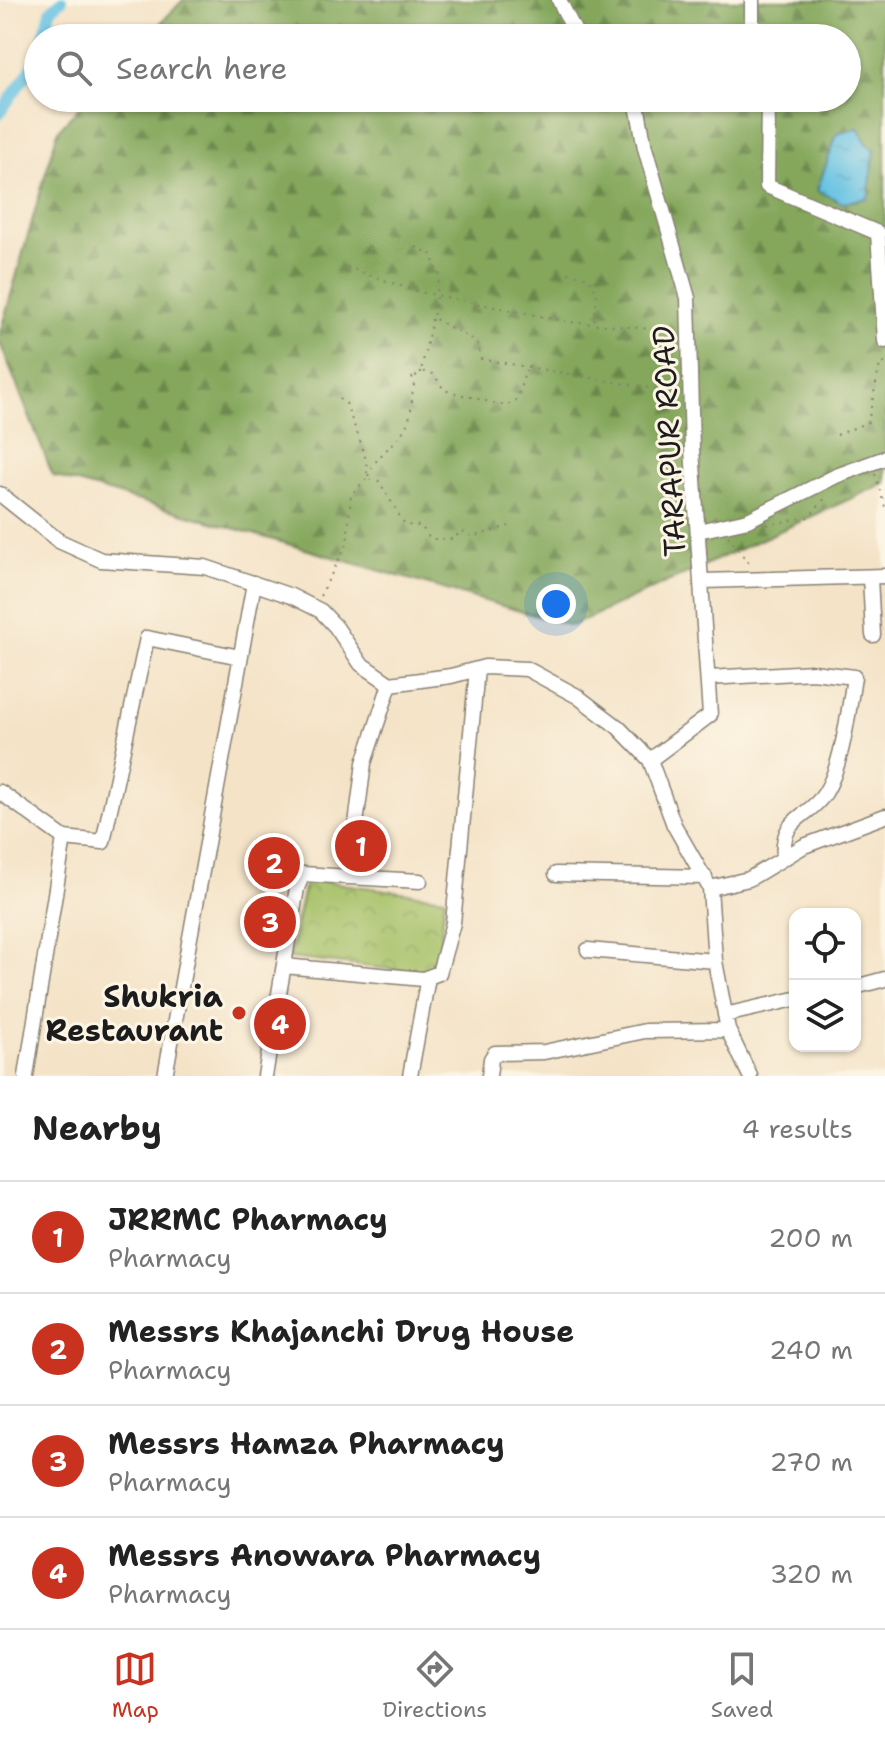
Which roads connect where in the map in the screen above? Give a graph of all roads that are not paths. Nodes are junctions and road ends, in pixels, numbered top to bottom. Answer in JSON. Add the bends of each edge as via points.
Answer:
{"nodes":[{"id":1,"x":559,"y":0,"type":"edge"},
{"id":2,"x":752,"y":0,"type":"edge"},
{"id":3,"x":571,"y":24,"type":"edge"},
{"id":4,"x":752,"y":24,"type":"edge"},
{"id":5,"x":638,"y":112,"type":"edge"},
{"id":6,"x":768,"y":112,"type":"edge"},
{"id":7,"x":882,"y":236,"type":"edge"},
{"id":8,"x":885,"y":341,"type":"edge"},
{"id":9,"x":885,"y":458,"type":"edge"},
{"id":10,"x":0,"y":494,"type":"edge"},
{"id":11,"x":698,"y":531,"type":"junction"},
{"id":12,"x":878,"y":576,"type":"edge"},
{"id":13,"x":703,"y":581,"type":"junction"},
{"id":14,"x":254,"y":583,"type":"junction"},
{"id":15,"x":873,"y":635,"type":"dead end"},
{"id":16,"x":240,"y":657,"type":"junction"},
{"id":17,"x":477,"y":669,"type":"junction"},
{"id":18,"x":709,"y":678,"type":"junction"},
{"id":19,"x":390,"y":684,"type":"junction"},
{"id":20,"x":650,"y":760,"type":"junction"},
{"id":21,"x":0,"y":792,"type":"edge"},
{"id":22,"x":885,"y":816,"type":"edge"},
{"id":23,"x":64,"y":838,"type":"junction"},
{"id":24,"x":784,"y":858,"type":"junction"},
{"id":25,"x":556,"y":874,"type":"dead end"},
{"id":26,"x":349,"y":877,"type":"junction"},
{"id":27,"x":420,"y":881,"type":"dead end"},
{"id":28,"x":708,"y":882,"type":"junction"},
{"id":29,"x":588,"y":950,"type":"dead end"},
{"id":30,"x":715,"y":961,"type":"junction"},
{"id":31,"x":284,"y":966,"type":"junction"},
{"id":32,"x":885,"y":979,"type":"edge"},
{"id":33,"x":427,"y":983,"type":"dead end"},
{"id":34,"x":861,"y":985,"type":"edge"},
{"id":35,"x":789,"y":1000,"type":"edge"},
{"id":36,"x":725,"y":1015,"type":"junction"},
{"id":37,"x":728,"y":1030,"type":"junction"},
{"id":38,"x":26,"y":1076,"type":"edge"},
{"id":39,"x":165,"y":1076,"type":"edge"},
{"id":40,"x":265,"y":1076,"type":"edge"},
{"id":41,"x":410,"y":1076,"type":"edge"},
{"id":42,"x":489,"y":1076,"type":"edge"},
{"id":43,"x":750,"y":1076,"type":"edge"}],
"edges":[{"from":1,"to":3,"type":"street"},
{"from":2,"to":4,"type":"street"},
{"from":5,"to":11,"type":"street","name":"TARAPUR ROAD","via":[[688,298]]},
{"from":6,"to":7,"type":"street","via":[[767,186]]},
{"from":7,"to":8,"type":"street"},
{"from":9,"to":11,"type":"street","via":[[748,520]]},
{"from":10,"to":14,"type":"street","via":[[59,541],[101,560],[205,567]]},
{"from":11,"to":13,"type":"street","name":"TARAPUR ROAD"},
{"from":12,"to":13,"type":"street"},
{"from":12,"to":15,"type":"street"},
{"from":13,"to":18,"type":"street","name":"TARAPUR ROAD"},
{"from":14,"to":16,"type":"street"},
{"from":14,"to":19,"type":"street","via":[[313,607],[336,627],[361,664]]},
{"from":16,"to":23,"type":"street","via":[[147,638],[103,842]]},
{"from":16,"to":39,"type":"street"},
{"from":17,"to":19,"type":"street"},
{"from":17,"to":20,"type":"street","via":[[513,666],[543,675],[618,727]]},
{"from":17,"to":31,"type":"street","via":[[453,923],[439,973],[423,979]]},
{"from":18,"to":20,"type":"street","name":"TARAPUR ROAD","via":[[710,715]]},
{"from":18,"to":24,"type":"street","via":[[813,672],[854,677],[832,778],[823,797],[803,811],[785,835]]},
{"from":19,"to":26,"type":"street","via":[[364,763]]},
{"from":20,"to":28,"type":"street","via":[[674,825]]},
{"from":21,"to":23,"type":"street"},
{"from":22,"to":24,"type":"street"},
{"from":23,"to":38,"type":"street"},
{"from":24,"to":28,"type":"street","via":[[749,879]]},
{"from":25,"to":28,"type":"street"},
{"from":26,"to":27,"type":"street"},
{"from":26,"to":31,"type":"street","via":[[303,874]]},
{"from":28,"to":30,"type":"street"},
{"from":29,"to":30,"type":"street"},
{"from":30,"to":36,"type":"street"},
{"from":31,"to":40,"type":"street"},
{"from":32,"to":34,"type":"street"},
{"from":33,"to":41,"type":"street"},
{"from":35,"to":36,"type":"street"},
{"from":36,"to":37,"type":"street"},
{"from":37,"to":42,"type":"street","via":[[645,1031],[544,1052],[495,1053]]},
{"from":37,"to":43,"type":"street"}]}
